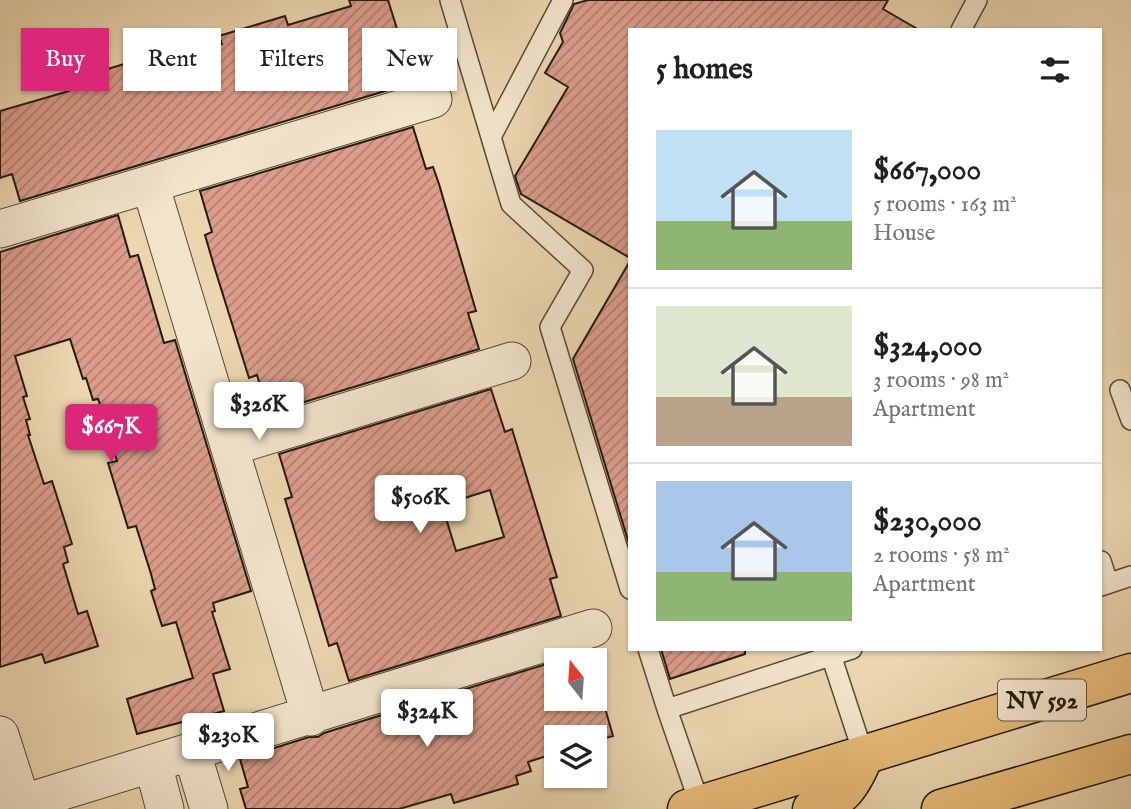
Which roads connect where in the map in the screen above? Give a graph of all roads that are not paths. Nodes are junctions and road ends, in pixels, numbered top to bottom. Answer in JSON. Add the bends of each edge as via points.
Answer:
{"nodes":[{"id":1,"x":450,"y":0,"type":"edge"},
{"id":2,"x":564,"y":0,"type":"edge"},
{"id":3,"x":977,"y":0,"type":"edge"},
{"id":4,"x":962,"y":28,"type":"edge"},
{"id":5,"x":433,"y":99,"type":"dead end"},
{"id":6,"x":491,"y":137,"type":"junction"},
{"id":7,"x":150,"y":184,"type":"junction"},
{"id":8,"x":0,"y":229,"type":"edge"},
{"id":9,"x":512,"y":361,"type":"dead end"},
{"id":10,"x":1126,"y":388,"type":"edge"},
{"id":11,"x":1102,"y":396,"type":"edge"},
{"id":12,"x":1131,"y":420,"type":"edge"},
{"id":13,"x":230,"y":447,"type":"junction"},
{"id":14,"x":1102,"y":567,"type":"edge"},
{"id":15,"x":1131,"y":576,"type":"edge"},
{"id":16,"x":628,"y":582,"type":"edge"},
{"id":17,"x":1105,"y":584,"type":"edge"},
{"id":18,"x":593,"y":628,"type":"dead end"},
{"id":19,"x":649,"y":651,"type":"edge"},
{"id":20,"x":830,"y":653,"type":"edge"},
{"id":21,"x":1131,"y":673,"type":"edge"},
{"id":22,"x":667,"y":709,"type":"junction"},
{"id":23,"x":311,"y":716,"type":"junction"},
{"id":24,"x":0,"y":735,"type":"edge"},
{"id":25,"x":192,"y":753,"type":"junction"},
{"id":26,"x":1131,"y":754,"type":"edge"},
{"id":27,"x":864,"y":756,"type":"junction"},
{"id":28,"x":152,"y":764,"type":"junction"},
{"id":29,"x":13,"y":806,"type":"edge"},
{"id":30,"x":695,"y":808,"type":"edge"},
{"id":31,"x":165,"y":809,"type":"edge"},
{"id":32,"x":209,"y":809,"type":"edge"},
{"id":33,"x":812,"y":809,"type":"edge"},
{"id":34,"x":941,"y":809,"type":"edge"}],
"edges":[{"from":1,"to":6,"type":"lane"},
{"from":2,"to":6,"type":"lane"},
{"from":3,"to":4,"type":"lane"},
{"from":5,"to":7,"type":"street"},
{"from":6,"to":16,"type":"lane","via":[[511,204],[583,270],[550,327]]},
{"from":7,"to":8,"type":"street"},
{"from":7,"to":13,"type":"street"},
{"from":9,"to":13,"type":"street"},
{"from":10,"to":11,"type":"lane"},
{"from":10,"to":12,"type":"lane"},
{"from":13,"to":23,"type":"street"},
{"from":14,"to":17,"type":"lane"},
{"from":15,"to":17,"type":"lane"},
{"from":18,"to":23,"type":"street"},
{"from":19,"to":22,"type":"lane"},
{"from":20,"to":22,"type":"lane"},
{"from":20,"to":27,"type":"lane"},
{"from":21,"to":27,"type":"main road","number":"NV 592"},
{"from":22,"to":30,"type":"lane"},
{"from":23,"to":25,"type":"street"},
{"from":24,"to":29,"type":"street"},
{"from":25,"to":28,"type":"street"},
{"from":25,"to":32,"type":"street"},
{"from":26,"to":34,"type":"main road"},
{"from":27,"to":30,"type":"main road","number":"NV 592"},
{"from":27,"to":33,"type":"main road","via":[[851,785],[840,796]]},
{"from":28,"to":29,"type":"street"},
{"from":28,"to":31,"type":"street"}]}
